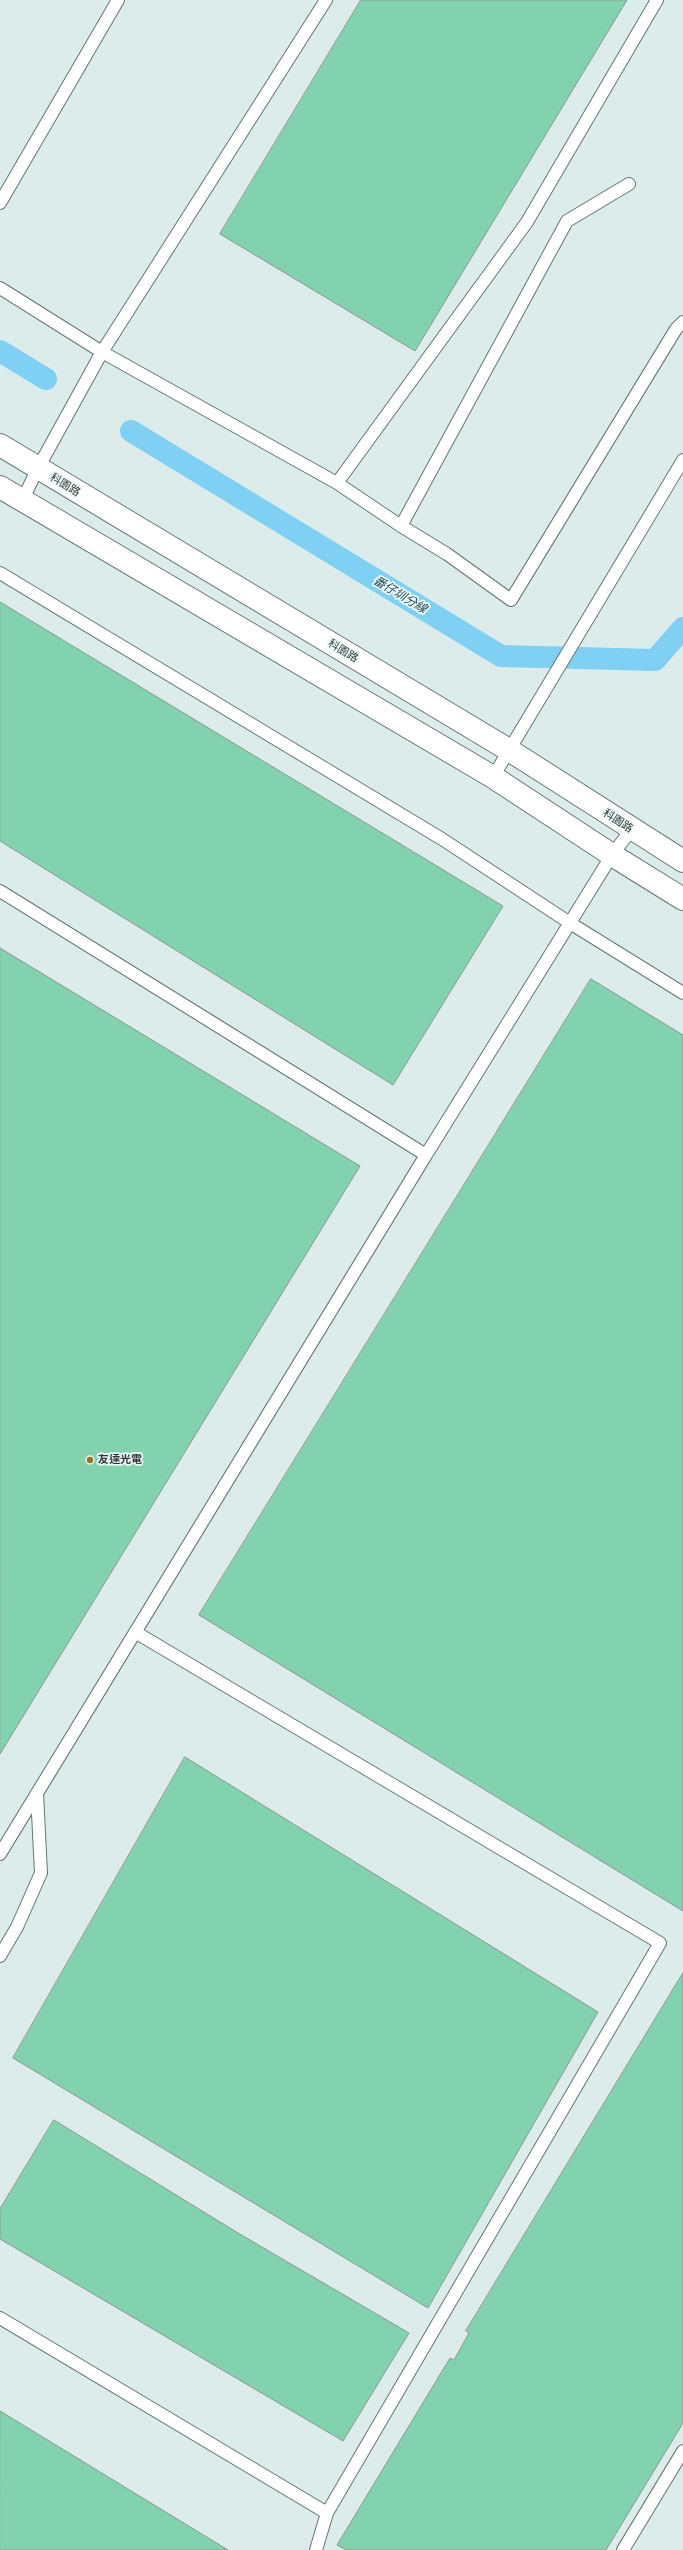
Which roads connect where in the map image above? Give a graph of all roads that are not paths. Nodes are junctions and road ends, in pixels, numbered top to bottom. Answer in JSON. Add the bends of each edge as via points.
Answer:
{"nodes":[{"id":1,"x":118,"y":0,"type":"edge"},
{"id":2,"x":326,"y":0,"type":"edge"},
{"id":3,"x":657,"y":0,"type":"edge"},
{"id":4,"x":628,"y":184,"type":"dead end"},
{"id":5,"x":0,"y":203,"type":"edge"},
{"id":6,"x":0,"y":288,"type":"edge"},
{"id":7,"x":683,"y":322,"type":"edge"},
{"id":8,"x":102,"y":352,"type":"junction"},
{"id":9,"x":0,"y":445,"type":"edge"},
{"id":10,"x":683,"y":460,"type":"edge"},
{"id":11,"x":38,"y":468,"type":"junction"},
{"id":12,"x":337,"y":483,"type":"junction"},
{"id":13,"x":0,"y":488,"type":"edge"},
{"id":14,"x":22,"y":501,"type":"junction"},
{"id":15,"x":401,"y":526,"type":"junction"},
{"id":16,"x":0,"y":573,"type":"edge"},
{"id":17,"x":509,"y":750,"type":"junction"},
{"id":18,"x":493,"y":777,"type":"junction"},
{"id":19,"x":631,"y":830,"type":"junction"},
{"id":20,"x":612,"y":855,"type":"junction"},
{"id":21,"x":683,"y":861,"type":"edge"},
{"id":22,"x":0,"y":891,"type":"edge"},
{"id":23,"x":683,"y":899,"type":"edge"},
{"id":24,"x":570,"y":923,"type":"junction"},
{"id":25,"x":683,"y":992,"type":"edge"},
{"id":26,"x":426,"y":1155,"type":"junction"},
{"id":27,"x":135,"y":1632,"type":"junction"},
{"id":28,"x":38,"y":1793,"type":"junction"},
{"id":29,"x":0,"y":1854,"type":"edge"},
{"id":30,"x":0,"y":1956,"type":"edge"},
{"id":31,"x":0,"y":2318,"type":"edge"},
{"id":32,"x":683,"y":2451,"type":"edge"},
{"id":33,"x":327,"y":2513,"type":"junction"},
{"id":34,"x":316,"y":2550,"type":"edge"},
{"id":35,"x":623,"y":2550,"type":"edge"}],
"edges":[{"from":1,"to":5,"type":"lane"},
{"from":2,"to":8,"type":"lane"},
{"from":3,"to":12,"type":"lane","via":[[527,222]]},
{"from":4,"to":15,"type":"lane","via":[[567,220]]},
{"from":6,"to":8,"type":"lane"},
{"from":7,"to":15,"type":"lane","via":[[676,329],[511,600],[447,554]]},
{"from":8,"to":11,"type":"lane"},
{"from":8,"to":12,"type":"lane"},
{"from":9,"to":11,"type":"street","name":"科園路"},
{"from":10,"to":17,"type":"lane"},
{"from":11,"to":14,"type":"lane"},
{"from":11,"to":17,"type":"street","name":"科園路"},
{"from":12,"to":15,"type":"lane"},
{"from":13,"to":14,"type":"street"},
{"from":14,"to":18,"type":"street"},
{"from":16,"to":24,"type":"lane","via":[[442,839]]},
{"from":17,"to":18,"type":"lane"},
{"from":17,"to":19,"type":"street","name":"科園路"},
{"from":18,"to":20,"type":"street"},
{"from":19,"to":20,"type":"lane"},
{"from":19,"to":21,"type":"street","name":"科園路"},
{"from":20,"to":23,"type":"street"},
{"from":20,"to":24,"type":"lane"},
{"from":22,"to":26,"type":"lane"},
{"from":24,"to":25,"type":"lane"},
{"from":24,"to":26,"type":"lane"},
{"from":26,"to":27,"type":"lane"},
{"from":27,"to":28,"type":"lane"},
{"from":27,"to":33,"type":"lane","via":[[660,1943]]},
{"from":28,"to":29,"type":"lane"},
{"from":28,"to":30,"type":"lane","via":[[41,1873],[17,1927]]},
{"from":31,"to":33,"type":"lane"},
{"from":32,"to":35,"type":"lane"},
{"from":33,"to":34,"type":"lane"}]}
